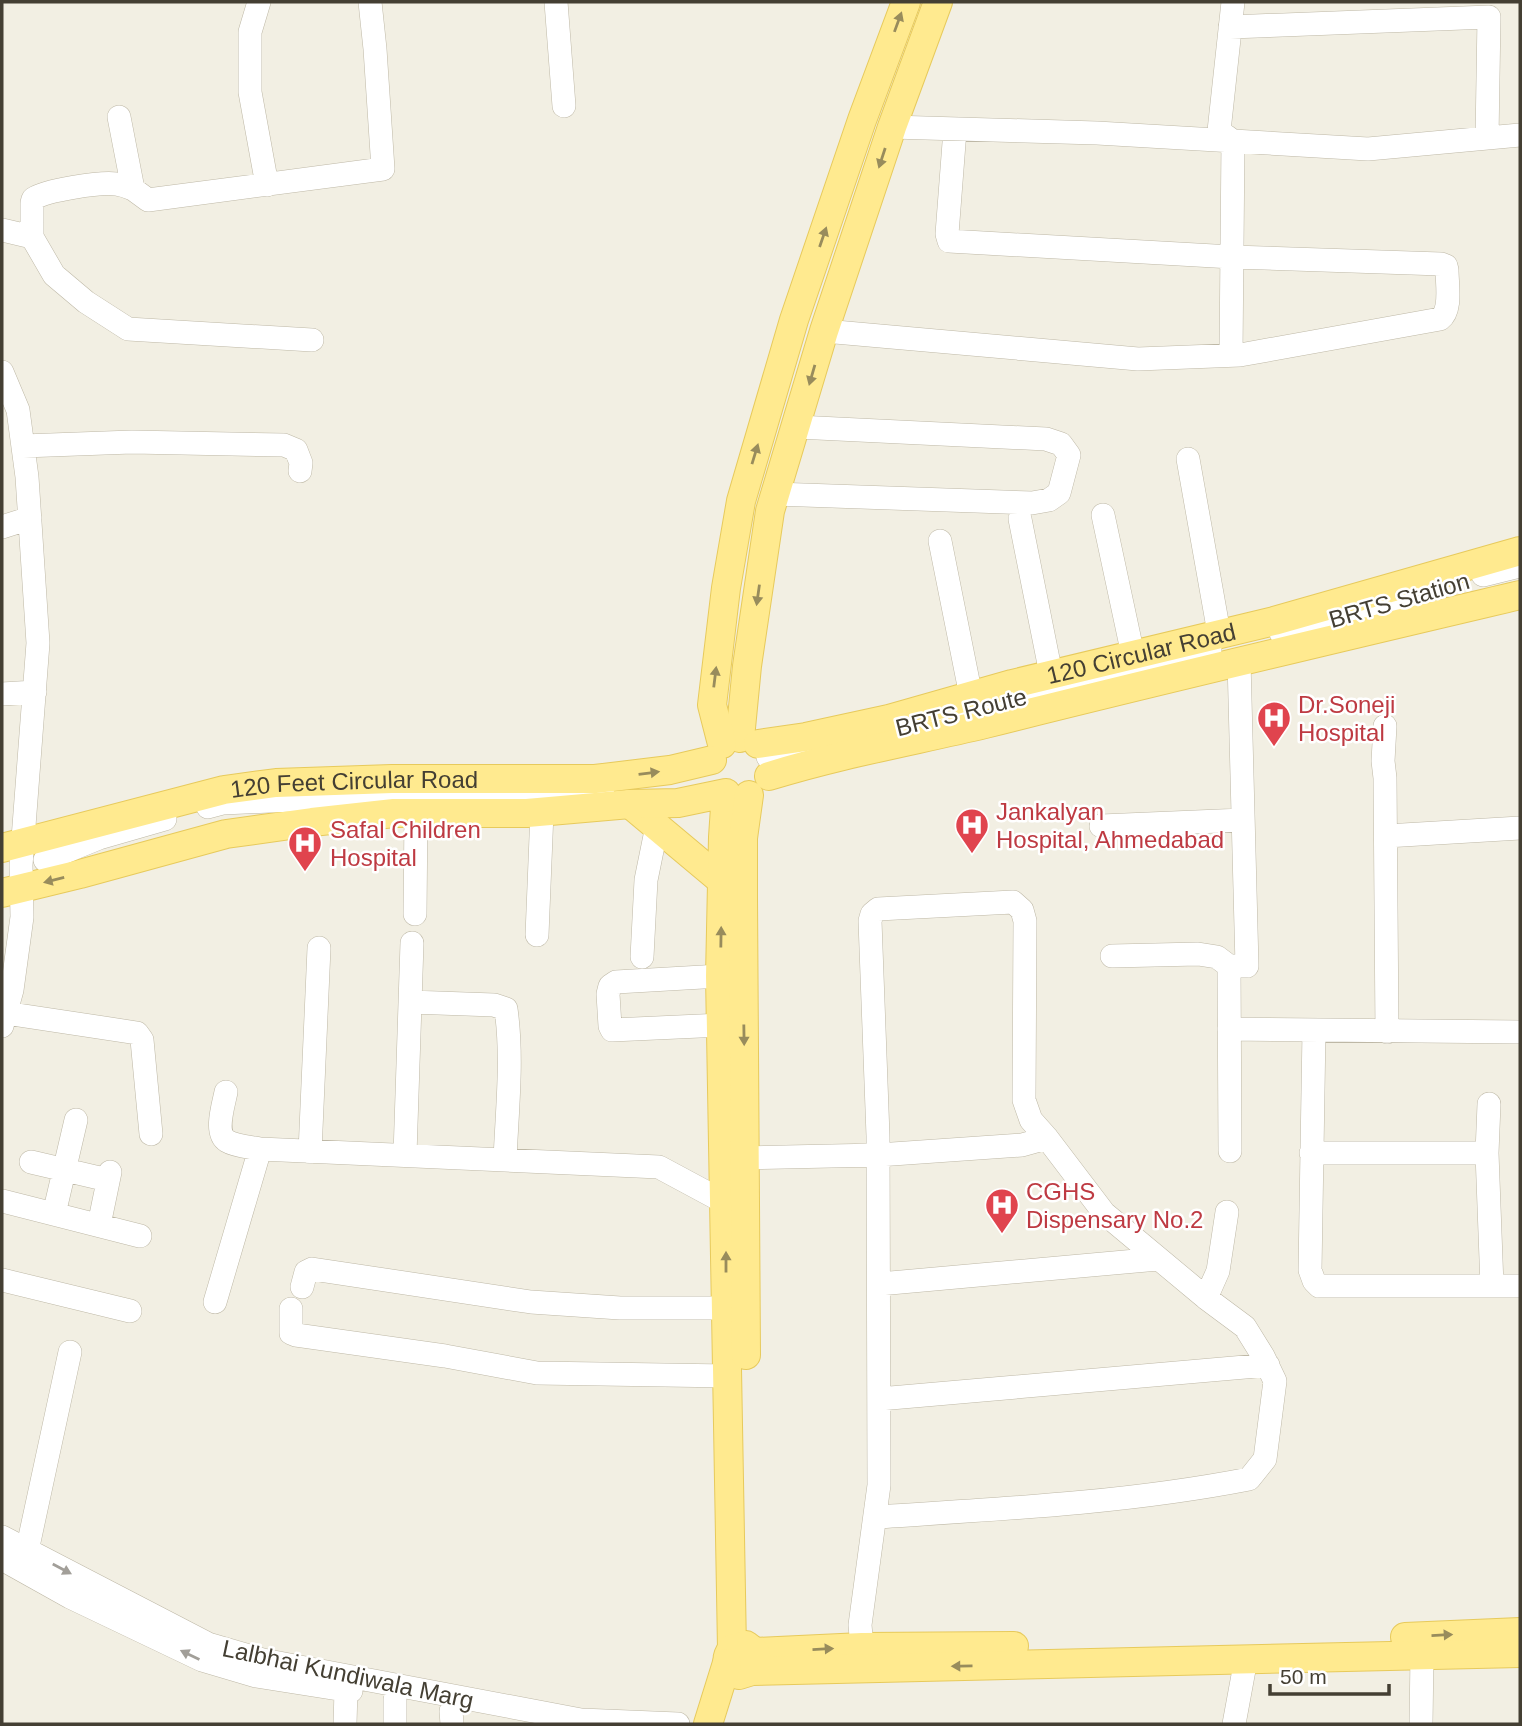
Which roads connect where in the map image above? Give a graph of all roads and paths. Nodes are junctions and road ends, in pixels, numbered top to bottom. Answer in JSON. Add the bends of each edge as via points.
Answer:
{"nodes":[{"id":1,"x":259,"y":2,"type":"edge"},
{"id":2,"x":370,"y":2,"type":"edge"},
{"id":3,"x":556,"y":2,"type":"edge"},
{"id":4,"x":906,"y":2,"type":"edge"},
{"id":5,"x":938,"y":2,"type":"edge"},
{"id":6,"x":1233,"y":2,"type":"edge"},
{"id":7,"x":1489,"y":9,"type":"edge"},
{"id":8,"x":1230,"y":27,"type":"junction"},
{"id":9,"x":564,"y":106,"type":"dead end"},
{"id":10,"x":119,"y":117,"type":"dead end"},
{"id":11,"x":892,"y":127,"type":"junction"},
{"id":12,"x":955,"y":130,"type":"junction"},
{"id":13,"x":1520,"y":135,"type":"edge"},
{"id":14,"x":1487,"y":138,"type":"junction"},
{"id":15,"x":1233,"y":141,"type":"junction"},
{"id":16,"x":267,"y":185,"type":"junction"},
{"id":17,"x":133,"y":189,"type":"junction"},
{"id":18,"x":2,"y":230,"type":"edge"},
{"id":19,"x":32,"y":236,"type":"junction"},
{"id":20,"x":1232,"y":257,"type":"junction"},
{"id":21,"x":824,"y":331,"type":"junction"},
{"id":22,"x":312,"y":340,"type":"dead end"},
{"id":23,"x":1231,"y":355,"type":"junction"},
{"id":24,"x":2,"y":372,"type":"edge"},
{"id":25,"x":797,"y":428,"type":"junction"},
{"id":26,"x":23,"y":446,"type":"junction"},
{"id":27,"x":1188,"y":459,"type":"dead end"},
{"id":28,"x":300,"y":471,"type":"dead end"},
{"id":29,"x":775,"y":494,"type":"junction"},
{"id":30,"x":1102,"y":514,"type":"dead end"},
{"id":31,"x":30,"y":518,"type":"junction"},
{"id":32,"x":1020,"y":519,"type":"dead end"},
{"id":33,"x":2,"y":527,"type":"edge"},
{"id":34,"x":940,"y":541,"type":"dead end"},
{"id":35,"x":1520,"y":551,"type":"edge"},
{"id":36,"x":1520,"y":566,"type":"edge"},
{"id":37,"x":1520,"y":583,"type":"edge"},
{"id":38,"x":1520,"y":595,"type":"edge"},
{"id":39,"x":1316,"y":624,"type":"junction"},
{"id":40,"x":1219,"y":633,"type":"junction"},
{"id":41,"x":1133,"y":655,"type":"junction"},
{"id":42,"x":1239,"y":661,"type":"junction"},
{"id":43,"x":1051,"y":674,"type":"junction"},
{"id":44,"x":35,"y":692,"type":"junction"},
{"id":45,"x":2,"y":694,"type":"edge"},
{"id":46,"x":971,"y":696,"type":"junction"},
{"id":47,"x":1385,"y":726,"type":"dead end"},
{"id":48,"x":745,"y":753,"type":"junction"},
{"id":49,"x":738,"y":794,"type":"junction"},
{"id":50,"x":621,"y":799,"type":"junction"},
{"id":51,"x":542,"y":812,"type":"junction"},
{"id":52,"x":416,"y":813,"type":"junction"},
{"id":53,"x":1243,"y":820,"type":"junction"},
{"id":54,"x":657,"y":826,"type":"junction"},
{"id":55,"x":1101,"y":826,"type":"dead end"},
{"id":56,"x":1520,"y":828,"type":"edge"},
{"id":57,"x":1385,"y":836,"type":"junction"},
{"id":58,"x":12,"y":868,"type":"edge"},
{"id":59,"x":722,"y":881,"type":"junction"},
{"id":60,"x":415,"y":914,"type":"dead end"},
{"id":61,"x":537,"y":935,"type":"dead end"},
{"id":62,"x":412,"y":943,"type":"dead end"},
{"id":63,"x":319,"y":948,"type":"dead end"},
{"id":64,"x":1112,"y":956,"type":"dead end"},
{"id":65,"x":642,"y":957,"type":"dead end"},
{"id":66,"x":1228,"y":966,"type":"junction"},
{"id":67,"x":720,"y":976,"type":"junction"},
{"id":68,"x":410,"y":1003,"type":"junction"},
{"id":69,"x":4,"y":1020,"type":"edge"},
{"id":70,"x":722,"y":1026,"type":"junction"},
{"id":71,"x":1229,"y":1029,"type":"junction"},
{"id":72,"x":1314,"y":1031,"type":"junction"},
{"id":73,"x":1387,"y":1031,"type":"junction"},
{"id":74,"x":1520,"y":1032,"type":"edge"},
{"id":75,"x":226,"y":1092,"type":"dead end"},
{"id":76,"x":1489,"y":1104,"type":"dead end"},
{"id":77,"x":76,"y":1120,"type":"dead end"},
{"id":78,"x":151,"y":1134,"type":"dead end"},
{"id":79,"x":1047,"y":1138,"type":"junction"},
{"id":80,"x":260,"y":1149,"type":"junction"},
{"id":81,"x":1230,"y":1151,"type":"dead end"},
{"id":82,"x":310,"y":1152,"type":"junction"},
{"id":83,"x":1311,"y":1153,"type":"junction"},
{"id":84,"x":1487,"y":1153,"type":"junction"},
{"id":85,"x":405,"y":1155,"type":"junction"},
{"id":86,"x":878,"y":1156,"type":"junction"},
{"id":87,"x":745,"y":1158,"type":"junction"},
{"id":88,"x":505,"y":1160,"type":"junction"},
{"id":89,"x":31,"y":1161,"type":"dead end"},
{"id":90,"x":64,"y":1170,"type":"junction"},
{"id":91,"x":2,"y":1201,"type":"edge"},
{"id":92,"x":726,"y":1203,"type":"junction"},
{"id":93,"x":1227,"y":1212,"type":"dead end"},
{"id":94,"x":54,"y":1214,"type":"junction"},
{"id":95,"x":99,"y":1225,"type":"junction"},
{"id":96,"x":140,"y":1236,"type":"dead end"},
{"id":97,"x":1158,"y":1259,"type":"junction"},
{"id":98,"x":2,"y":1280,"type":"edge"},
{"id":99,"x":879,"y":1284,"type":"junction"},
{"id":100,"x":1492,"y":1286,"type":"junction"},
{"id":101,"x":1520,"y":1286,"type":"edge"},
{"id":102,"x":302,"y":1287,"type":"dead end"},
{"id":103,"x":1206,"y":1298,"type":"junction"},
{"id":104,"x":215,"y":1302,"type":"dead end"},
{"id":105,"x":726,"y":1308,"type":"junction"},
{"id":106,"x":291,"y":1309,"type":"dead end"},
{"id":107,"x":130,"y":1311,"type":"dead end"},
{"id":108,"x":70,"y":1352,"type":"dead end"},
{"id":109,"x":1268,"y":1365,"type":"junction"},
{"id":110,"x":728,"y":1376,"type":"junction"},
{"id":111,"x":879,"y":1399,"type":"junction"},
{"id":112,"x":876,"y":1517,"type":"junction"},
{"id":113,"x":2,"y":1537,"type":"edge"},
{"id":114,"x":27,"y":1551,"type":"junction"},
{"id":115,"x":2,"y":1559,"type":"edge"},
{"id":116,"x":1520,"y":1632,"type":"edge"},
{"id":117,"x":862,"y":1647,"type":"junction"},
{"id":118,"x":1202,"y":1653,"type":"junction"},
{"id":119,"x":1520,"y":1653,"type":"edge"},
{"id":120,"x":1422,"y":1655,"type":"junction"},
{"id":121,"x":743,"y":1659,"type":"junction"},
{"id":122,"x":1246,"y":1659,"type":"junction"},
{"id":123,"x":334,"y":1683,"type":"junction"},
{"id":124,"x":395,"y":1700,"type":"junction"},
{"id":125,"x":452,"y":1718,"type":"edge"},
{"id":126,"x":581,"y":1722,"type":"edge"},
{"id":127,"x":345,"y":1724,"type":"edge"},
{"id":128,"x":396,"y":1724,"type":"edge"},
{"id":129,"x":519,"y":1724,"type":"edge"},
{"id":130,"x":678,"y":1724,"type":"edge"},
{"id":131,"x":708,"y":1724,"type":"edge"},
{"id":132,"x":726,"y":1724,"type":"edge"},
{"id":133,"x":1234,"y":1724,"type":"edge"},
{"id":134,"x":1421,"y":1724,"type":"edge"}],
"edges":[{"from":1,"to":16,"type":"street","via":[[250,32],[250,92]]},
{"from":2,"to":16,"type":"street","via":[[383,169]]},
{"from":3,"to":9,"type":"street"},
{"from":48,"to":4,"type":"main road","one_way":true,"via":[[712,705],[741,501],[794,320]]},
{"from":5,"to":11,"type":"main road"},
{"from":6,"to":8,"type":"street"},
{"from":7,"to":8,"type":"street"},
{"from":7,"to":14,"type":"street"},
{"from":8,"to":15,"type":"street","via":[[1220,131]]},
{"from":10,"to":17,"type":"street"},
{"from":11,"to":12,"type":"street"},
{"from":11,"to":21,"type":"main road","one_way":true},
{"from":12,"to":15,"type":"street"},
{"from":12,"to":20,"type":"street","via":[[949,241]]},
{"from":13,"to":14,"type":"street"},
{"from":14,"to":15,"type":"street","via":[[1368,149]]},
{"from":15,"to":20,"type":"street"},
{"from":16,"to":17,"type":"street","via":[[148,200]]},
{"from":17,"to":19,"type":"street","via":[[115,183],[38,195],[32,203]]},
{"from":18,"to":19,"type":"street"},
{"from":19,"to":22,"type":"street","via":[[54,275],[128,329]]},
{"from":20,"to":23,"type":"street"},
{"from":20,"to":23,"type":"street","via":[[1441,264],[1447,270],[1447,309],[1440,319]]},
{"from":21,"to":23,"type":"street","via":[[1138,359]]},
{"from":21,"to":25,"type":"main road","one_way":true},
{"from":24,"to":26,"type":"street","via":[[18,410]]},
{"from":25,"to":29,"type":"main road"},
{"from":25,"to":29,"type":"street","via":[[1046,439],[1060,444],[1069,455],[1059,493],[1032,503]]},
{"from":26,"to":28,"type":"street","via":[[132,442],[284,445],[296,450]]},
{"from":26,"to":31,"type":"street"},
{"from":27,"to":40,"type":"street"},
{"from":29,"to":48,"type":"main road","one_way":true,"via":[[747,666]]},
{"from":30,"to":41,"type":"street"},
{"from":31,"to":33,"type":"street"},
{"from":31,"to":44,"type":"street","via":[[38,643]]},
{"from":32,"to":43,"type":"street"},
{"from":34,"to":46,"type":"street"},
{"from":35,"to":40,"type":"main road","name":"120 Circular Road"},
{"from":36,"to":39,"type":"street","name":"BRTS Station"},
{"from":37,"to":39,"type":"street","name":"BRTS Station","via":[[1438,604]]},
{"from":38,"to":42,"type":"main road","name":"120 Circular Road"},
{"from":39,"to":48,"type":"street","name":"BRTS Route","via":[[936,719]]},
{"from":40,"to":41,"type":"main road","name":"120 Circular Road"},
{"from":41,"to":43,"type":"main road","name":"120 Circular Road"},
{"from":42,"to":48,"type":"main road","name":"120 Circular Road","via":[[813,762]]},
{"from":42,"to":53,"type":"street"},
{"from":43,"to":46,"type":"main road","name":"120 Circular Road"},
{"from":44,"to":45,"type":"street"},
{"from":44,"to":58,"type":"street"},
{"from":46,"to":48,"type":"main road","name":"120 Circular Road"},
{"from":47,"to":57,"type":"street"},
{"from":48,"to":49,"type":"main road","via":[[758,791]]},
{"from":48,"to":49,"type":"main road","via":[[713,779]]},
{"from":58,"to":48,"type":"main road","name":"120 Feet Circular Road","one_way":true,"via":[[71,832],[224,790],[276,782],[595,779],[670,770]]},
{"from":49,"to":50,"type":"main road","name":"120 Feet Circular Road","via":[[678,803]]},
{"from":49,"to":59,"type":"main road"},
{"from":49,"to":87,"type":"main road","one_way":true,"via":[[743,838]]},
{"from":50,"to":51,"type":"main road","name":"120 Feet Circular Road"},
{"from":50,"to":54,"type":"main road"},
{"from":50,"to":58,"type":"street","via":[[429,794],[223,803]]},
{"from":51,"to":52,"type":"main road","name":"120 Feet Circular Road"},
{"from":51,"to":61,"type":"street"},
{"from":52,"to":58,"type":"main road","name":"120 Feet Circular Road","one_way":true,"via":[[312,822]]},
{"from":52,"to":60,"type":"street"},
{"from":53,"to":55,"type":"street"},
{"from":53,"to":66,"type":"street","via":[[1247,966]]},
{"from":54,"to":59,"type":"main road"},
{"from":54,"to":65,"type":"street","via":[[646,880]]},
{"from":56,"to":57,"type":"street"},
{"from":57,"to":73,"type":"street"},
{"from":58,"to":69,"type":"street","via":[[22,917]]},
{"from":67,"to":59,"type":"main road","one_way":true},
{"from":62,"to":68,"type":"street"},
{"from":63,"to":82,"type":"street"},
{"from":64,"to":66,"type":"street","via":[[1198,954],[1217,957]]},
{"from":66,"to":71,"type":"street"},
{"from":67,"to":70,"type":"main road"},
{"from":67,"to":70,"type":"street","via":[[616,982],[608,994],[612,1030]]},
{"from":68,"to":85,"type":"street"},
{"from":68,"to":88,"type":"street","via":[[506,1009],[510,1048]]},
{"from":69,"to":78,"type":"street","via":[[136,1033],[142,1041]]},
{"from":70,"to":92,"type":"main road"},
{"from":71,"to":72,"type":"street"},
{"from":71,"to":81,"type":"street"},
{"from":72,"to":73,"type":"street"},
{"from":72,"to":83,"type":"street"},
{"from":73,"to":74,"type":"street"},
{"from":75,"to":80,"type":"street","via":[[222,1135],[227,1141]]},
{"from":76,"to":84,"type":"street"},
{"from":77,"to":90,"type":"street"},
{"from":79,"to":86,"type":"street","via":[[1022,1145]]},
{"from":79,"to":86,"type":"street","via":[[1031,1120],[1024,1100],[1022,910],[1013,902],[878,909],[872,914],[870,932]]},
{"from":79,"to":97,"type":"street","via":[[1104,1213]]},
{"from":80,"to":82,"type":"street"},
{"from":80,"to":104,"type":"street"},
{"from":82,"to":85,"type":"street"},
{"from":83,"to":84,"type":"street"},
{"from":83,"to":100,"type":"street","via":[[1310,1270],[1319,1286]]},
{"from":84,"to":100,"type":"street"},
{"from":85,"to":88,"type":"street"},
{"from":86,"to":87,"type":"street"},
{"from":86,"to":99,"type":"street"},
{"from":87,"to":121,"type":"main road"},
{"from":88,"to":92,"type":"street","via":[[659,1167]]},
{"from":89,"to":90,"type":"street"},
{"from":90,"to":94,"type":"street"},
{"from":90,"to":95,"type":"street","via":[[109,1176]]},
{"from":91,"to":94,"type":"street"},
{"from":105,"to":92,"type":"main road","one_way":true},
{"from":93,"to":103,"type":"street","via":[[1218,1271]]},
{"from":94,"to":95,"type":"street"},
{"from":95,"to":96,"type":"street"},
{"from":97,"to":99,"type":"street"},
{"from":97,"to":103,"type":"street"},
{"from":98,"to":107,"type":"street"},
{"from":99,"to":111,"type":"street"},
{"from":100,"to":101,"type":"street"},
{"from":102,"to":105,"type":"street","via":[[306,1272],[312,1269],[531,1302]]},
{"from":103,"to":109,"type":"street","via":[[1245,1327]]},
{"from":105,"to":110,"type":"main road"},
{"from":106,"to":110,"type":"street","via":[[291,1333],[296,1335],[537,1373]]},
{"from":108,"to":114,"type":"street"},
{"from":109,"to":111,"type":"street"},
{"from":109,"to":112,"type":"street","via":[[1275,1381],[1265,1459],[1249,1479],[1068,1504]]},
{"from":110,"to":121,"type":"main road"},
{"from":111,"to":112,"type":"street"},
{"from":112,"to":117,"type":"street","via":[[860,1625]]},
{"from":113,"to":114,"type":"street","name":"Lalbhai Kundiwala Marg"},
{"from":114,"to":123,"type":"street","name":"Lalbhai Kundiwala Marg","one_way":true,"via":[[208,1644]]},
{"from":123,"to":115,"type":"street","name":"Lalbhai Kundiwala Marg","one_way":true,"via":[[256,1676],[202,1660]]},
{"from":118,"to":116,"type":"main road","one_way":true},
{"from":117,"to":118,"type":"main road"},
{"from":121,"to":117,"type":"main road","one_way":true},
{"from":118,"to":121,"type":"main road","one_way":true},
{"from":118,"to":122,"type":"main road"},
{"from":119,"to":120,"type":"main road"},
{"from":120,"to":122,"type":"main road"},
{"from":120,"to":134,"type":"street"},
{"from":121,"to":131,"type":"main road"},
{"from":121,"to":132,"type":"main road"},
{"from":122,"to":133,"type":"street"},
{"from":123,"to":124,"type":"street","name":"Lalbhai Kundiwala Marg"},
{"from":123,"to":126,"type":"street","name":"Lalbhai Kundiwala Marg"},
{"from":123,"to":127,"type":"street"},
{"from":124,"to":125,"type":"street","name":"Lalbhai Kundiwala Marg"},
{"from":124,"to":128,"type":"street"},
{"from":125,"to":129,"type":"street","name":"Lalbhai Kundiwala Marg"},
{"from":126,"to":130,"type":"street","name":"Lalbhai Kundiwala Marg"}]}
